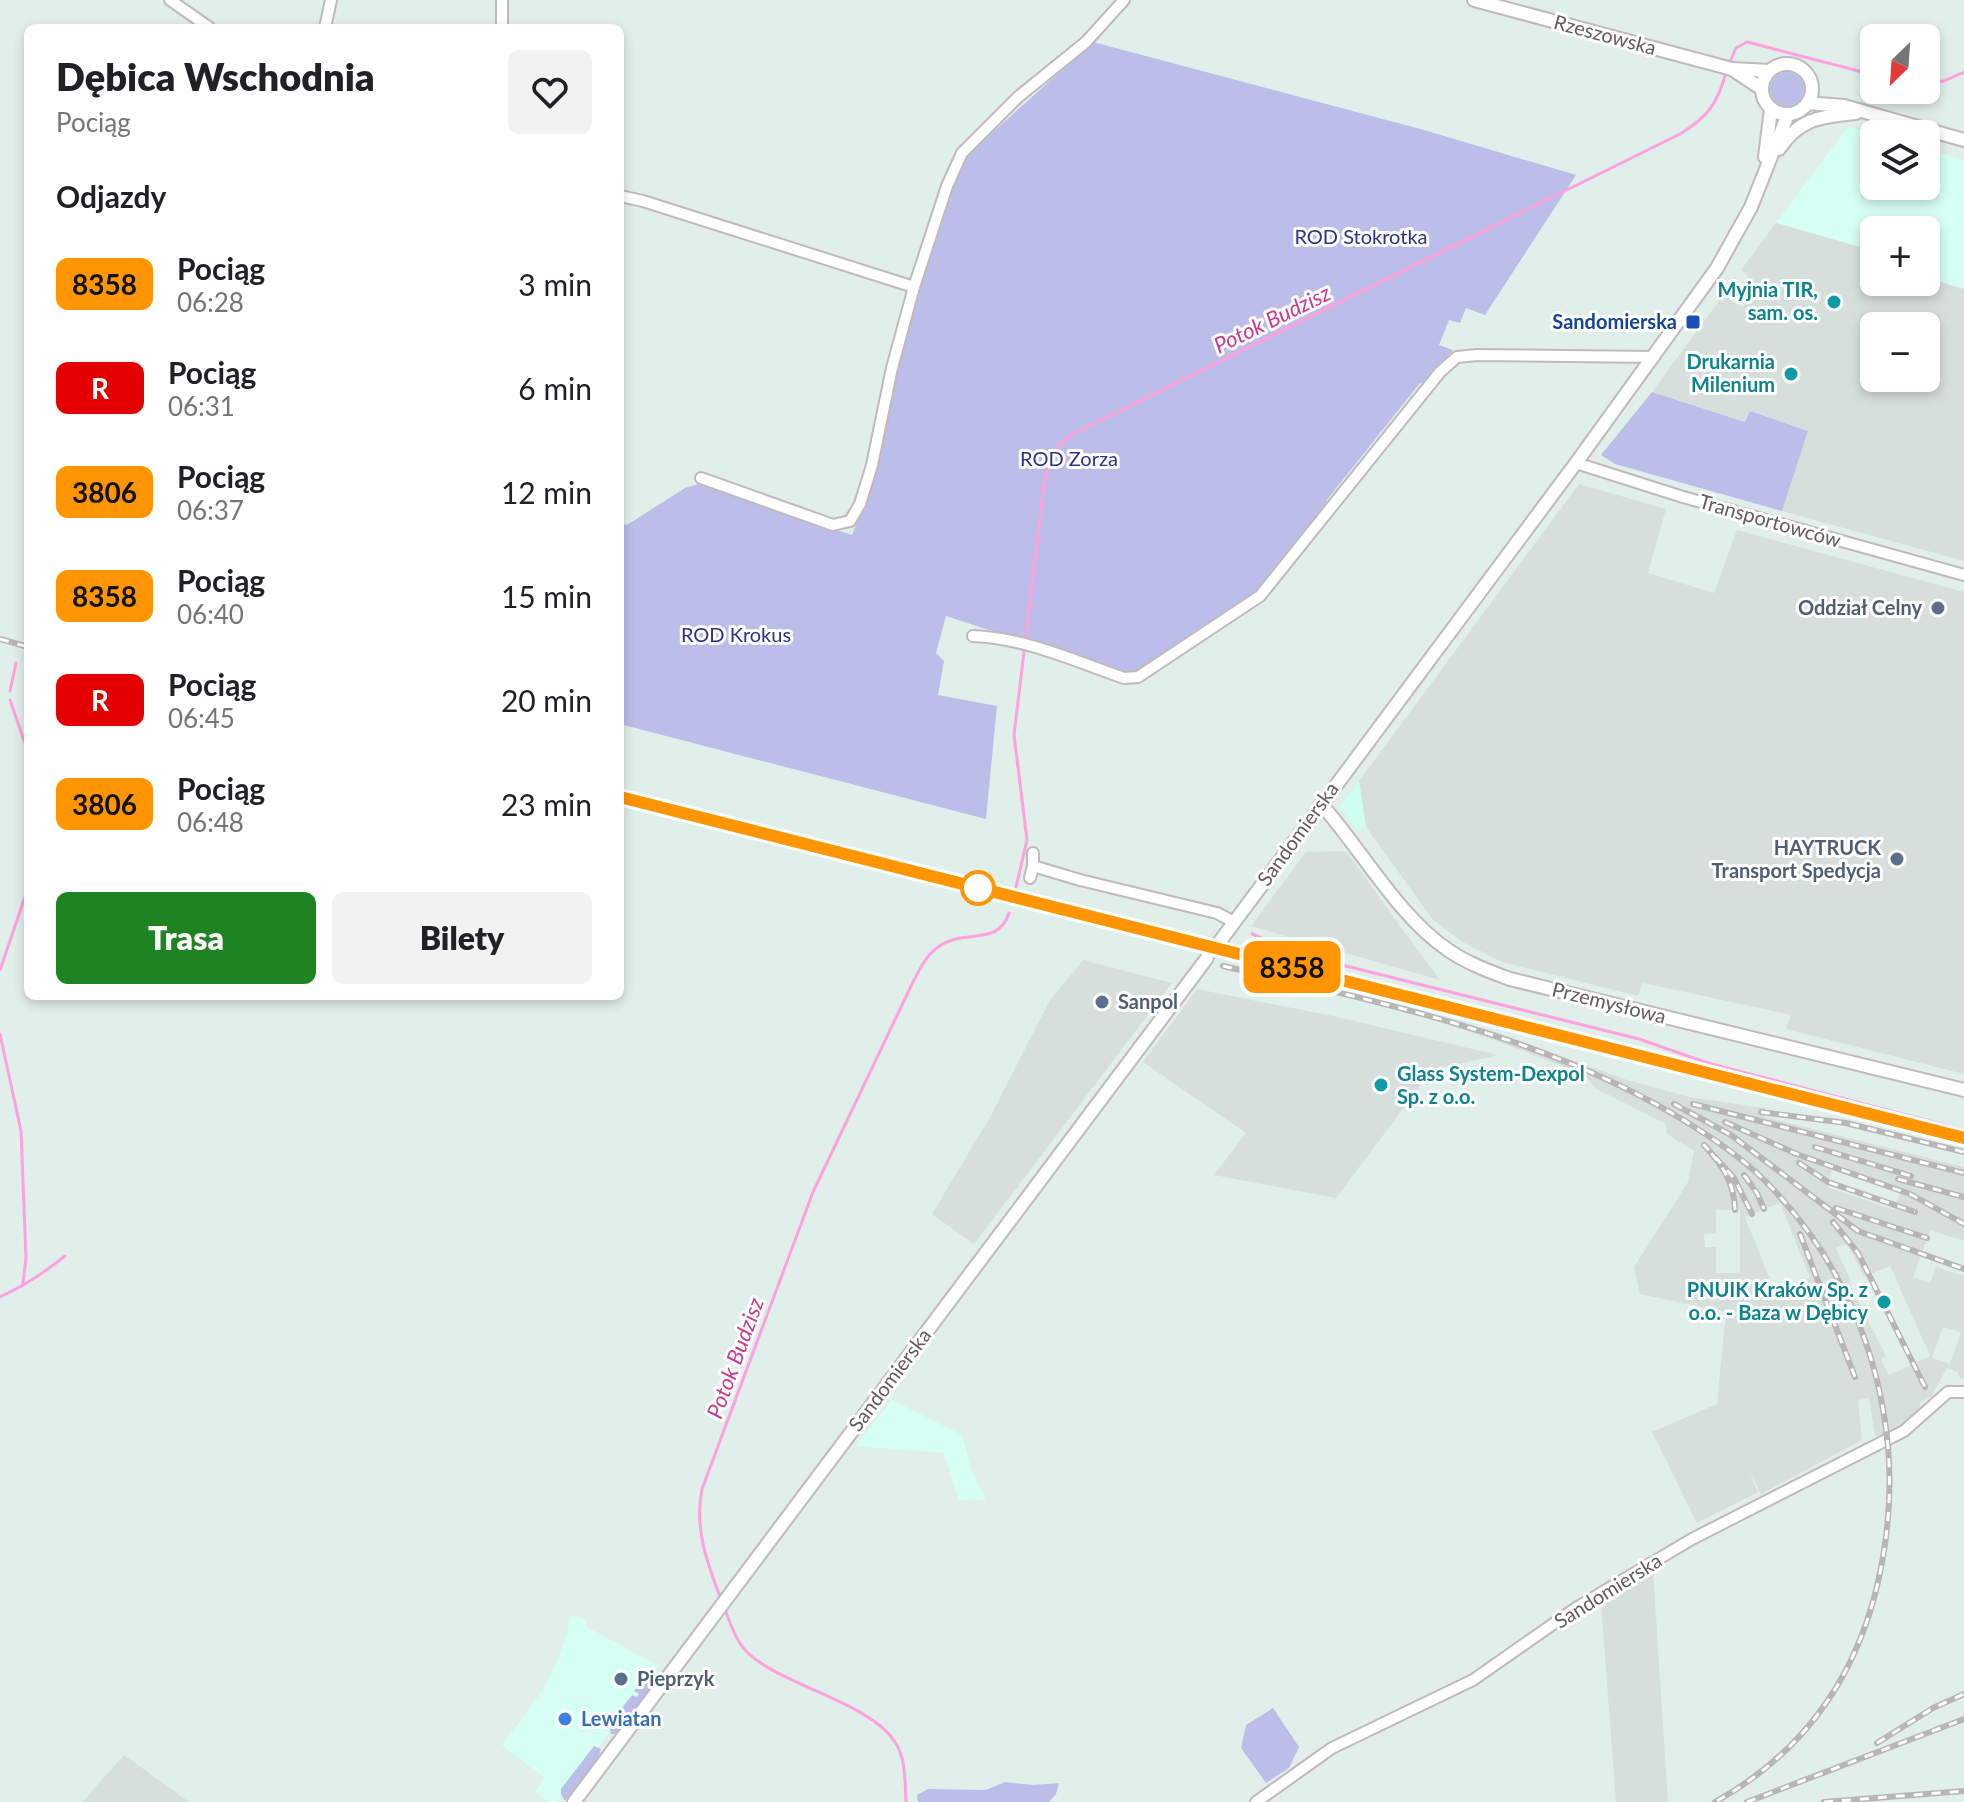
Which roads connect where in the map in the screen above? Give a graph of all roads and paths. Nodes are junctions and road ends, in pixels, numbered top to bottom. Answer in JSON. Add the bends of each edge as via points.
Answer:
{"nodes":[{"id":1,"x":170,"y":0,"type":"edge"},
{"id":2,"x":331,"y":0,"type":"edge"},
{"id":3,"x":502,"y":0,"type":"edge"},
{"id":4,"x":1124,"y":0,"type":"edge"},
{"id":5,"x":1476,"y":0,"type":"edge"},
{"id":6,"x":204,"y":24,"type":"edge"},
{"id":7,"x":326,"y":24,"type":"edge"},
{"id":8,"x":502,"y":24,"type":"edge"},
{"id":9,"x":1726,"y":67,"type":"junction"},
{"id":10,"x":1769,"y":71,"type":"junction"},
{"id":11,"x":1812,"y":88,"type":"junction"},
{"id":12,"x":1762,"y":89,"type":"junction"},
{"id":13,"x":1807,"y":103,"type":"junction"},
{"id":14,"x":1844,"y":106,"type":"junction"},
{"id":15,"x":1771,"y":109,"type":"junction"},
{"id":16,"x":1865,"y":112,"type":"junction"},
{"id":17,"x":1788,"y":114,"type":"junction"},
{"id":18,"x":1964,"y":140,"type":"edge"},
{"id":19,"x":1762,"y":175,"type":"junction"},
{"id":20,"x":624,"y":197,"type":"edge"},
{"id":21,"x":914,"y":287,"type":"junction"},
{"id":22,"x":1654,"y":357,"type":"junction"},
{"id":23,"x":1576,"y":463,"type":"junction"},
{"id":24,"x":701,"y":478,"type":"dead end"},
{"id":25,"x":1964,"y":575,"type":"edge"},
{"id":26,"x":973,"y":636,"type":"dead end"},
{"id":27,"x":1321,"y":804,"type":"junction"},
{"id":28,"x":1033,"y":853,"type":"dead end"},
{"id":29,"x":1033,"y":866,"type":"junction"},
{"id":30,"x":1030,"y":878,"type":"dead end"},
{"id":31,"x":1234,"y":922,"type":"junction"},
{"id":32,"x":1218,"y":944,"type":"dead end"},
{"id":33,"x":1207,"y":958,"type":"dead end"},
{"id":34,"x":1964,"y":1090,"type":"edge"},
{"id":35,"x":1964,"y":1392,"type":"edge"},
{"id":36,"x":574,"y":1802,"type":"edge"},
{"id":37,"x":1256,"y":1802,"type":"edge"}],
"edges":[{"from":1,"to":6,"type":"street"},
{"from":2,"to":7,"type":"street"},
{"from":3,"to":8,"type":"street"},
{"from":4,"to":21,"type":"street","via":[[962,153]]},
{"from":5,"to":9,"type":"street","name":"Rzeszowska"},
{"from":9,"to":10,"type":"street","name":"Rzeszowska"},
{"from":9,"to":12,"type":"street","name":"Rzeszowska"},
{"from":10,"to":11,"type":"street","via":[[1793,65],[1808,76]]},
{"from":10,"to":12,"type":"street"},
{"from":11,"to":13,"type":"street"},
{"from":11,"to":14,"type":"street"},
{"from":12,"to":15,"type":"street"},
{"from":13,"to":14,"type":"street"},
{"from":13,"to":17,"type":"street"},
{"from":14,"to":16,"type":"street"},
{"from":15,"to":17,"type":"street"},
{"from":15,"to":19,"type":"street"},
{"from":16,"to":18,"type":"street"},
{"from":16,"to":19,"type":"street","via":[[1808,121],[1789,134]]},
{"from":17,"to":19,"type":"street"},
{"from":19,"to":22,"type":"street","name":"Sandomierska","via":[[1751,207],[1717,268]]},
{"from":20,"to":21,"type":"street"},
{"from":21,"to":24,"type":"street","via":[[872,465],[850,521],[833,525]]},
{"from":22,"to":23,"type":"street","name":"Sandomierska"},
{"from":22,"to":26,"type":"street","via":[[1457,357],[1255,601],[1138,677],[1124,678],[1018,642]]},
{"from":23,"to":25,"type":"street","name":"Transportowców"},
{"from":23,"to":27,"type":"street","name":"Sandomierska"},
{"from":27,"to":31,"type":"street","name":"Sandomierska"},
{"from":27,"to":34,"type":"street","name":"Przemysłowa","via":[[1426,933],[1479,968]]},
{"from":28,"to":29,"type":"street"},
{"from":29,"to":30,"type":"street"},
{"from":29,"to":31,"type":"street","via":[[1217,913]]},
{"from":31,"to":32,"type":"street","name":"Sandomierska"},
{"from":33,"to":36,"type":"street","name":"Sandomierska"},
{"from":35,"to":37,"type":"street","name":"Sandomierska","via":[[1948,1392],[1904,1431],[1692,1539],[1576,1608],[1473,1680],[1332,1748]]}]}
